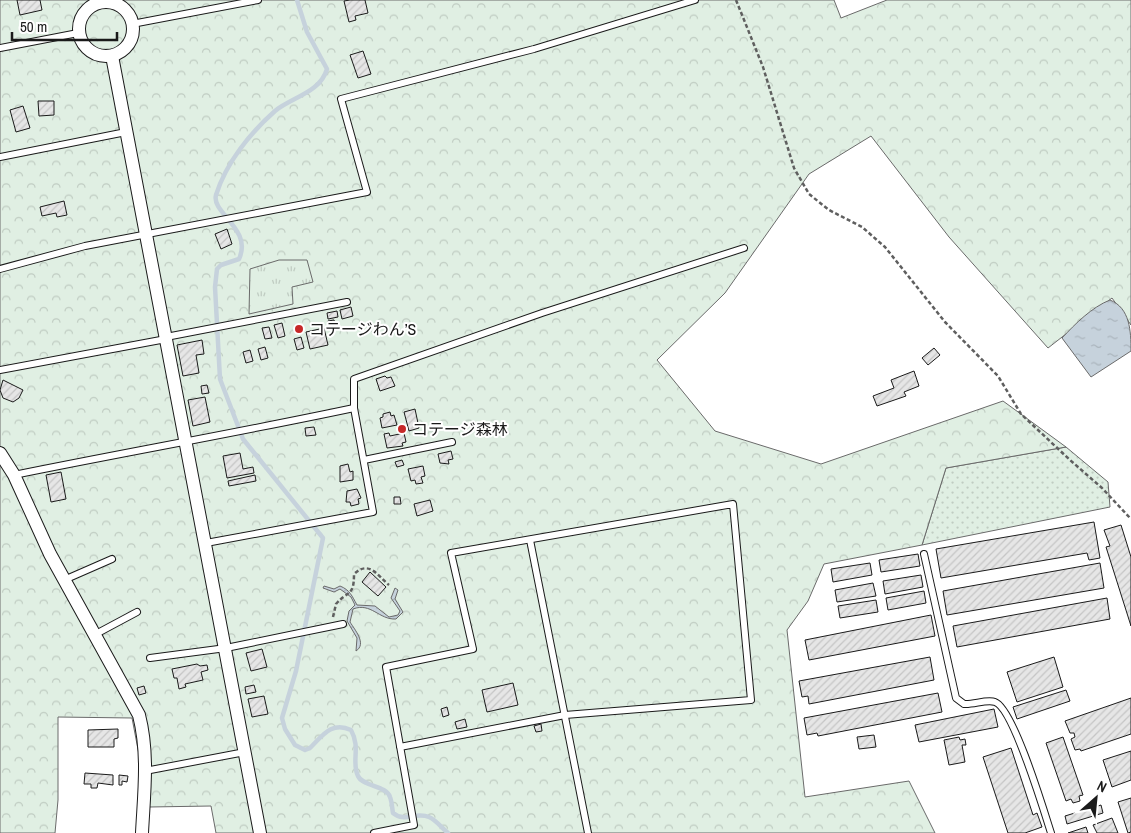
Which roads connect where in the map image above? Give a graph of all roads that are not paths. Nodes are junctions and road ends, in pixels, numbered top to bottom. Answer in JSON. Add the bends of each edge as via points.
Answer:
{"nodes":[{"id":1,"x":258,"y":0,"type":"edge"},
{"id":2,"x":695,"y":0,"type":"edge"},
{"id":3,"x":100,"y":2,"type":"edge"},
{"id":4,"x":132,"y":24,"type":"junction"},
{"id":5,"x":78,"y":33,"type":"junction"},
{"id":6,"x":0,"y":48,"type":"edge"},
{"id":7,"x":112,"y":56,"type":"junction"},
{"id":8,"x":126,"y":132,"type":"junction"},
{"id":9,"x":0,"y":158,"type":"edge"},
{"id":10,"x":146,"y":235,"type":"junction"},
{"id":11,"x":744,"y":248,"type":"dead end"},
{"id":12,"x":0,"y":269,"type":"edge"},
{"id":13,"x":347,"y":302,"type":"dead end"},
{"id":14,"x":166,"y":338,"type":"junction"},
{"id":15,"x":0,"y":370,"type":"edge"},
{"id":16,"x":354,"y":408,"type":"junction"},
{"id":17,"x":186,"y":440,"type":"junction"},
{"id":18,"x":452,"y":442,"type":"dead end"},
{"id":19,"x":0,"y":453,"type":"edge"},
{"id":20,"x":364,"y":460,"type":"junction"},
{"id":21,"x":14,"y":475,"type":"junction"},
{"id":22,"x":530,"y":540,"type":"junction"},
{"id":23,"x":206,"y":543,"type":"junction"},
{"id":24,"x":924,"y":554,"type":"dead end"},
{"id":25,"x":112,"y":559,"type":"dead end"},
{"id":26,"x":64,"y":580,"type":"junction"},
{"id":27,"x":137,"y":612,"type":"dead end"},
{"id":28,"x":343,"y":624,"type":"dead end"},
{"id":29,"x":94,"y":635,"type":"junction"},
{"id":30,"x":226,"y":648,"type":"junction"},
{"id":31,"x":150,"y":658,"type":"dead end"},
{"id":32,"x":565,"y":715,"type":"junction"},
{"id":33,"x":400,"y":747,"type":"junction"},
{"id":34,"x":245,"y":752,"type":"junction"},
{"id":35,"x":145,"y":771,"type":"junction"},
{"id":36,"x":142,"y":833,"type":"edge"},
{"id":37,"x":260,"y":833,"type":"edge"},
{"id":38,"x":374,"y":833,"type":"edge"},
{"id":39,"x":588,"y":833,"type":"edge"},
{"id":40,"x":1051,"y":833,"type":"edge"}],
"edges":[{"from":1,"to":4,"type":"lane"},
{"from":2,"to":10,"type":"lane","via":[[534,49],[341,100],[367,192]]},
{"from":3,"to":4,"type":"street","via":[[116,4]]},
{"from":3,"to":5,"type":"street","via":[[84,14]]},
{"from":4,"to":7,"type":"street","via":[[131,40]]},
{"from":5,"to":6,"type":"lane"},
{"from":5,"to":7,"type":"street","via":[[94,54]]},
{"from":7,"to":8,"type":"street"},
{"from":8,"to":9,"type":"lane"},
{"from":8,"to":10,"type":"street"},
{"from":10,"to":12,"type":"lane","via":[[84,246]]},
{"from":10,"to":14,"type":"street"},
{"from":11,"to":16,"type":"lane","via":[[542,313],[354,379]]},
{"from":13,"to":14,"type":"lane"},
{"from":14,"to":15,"type":"lane"},
{"from":14,"to":17,"type":"street"},
{"from":16,"to":17,"type":"lane"},
{"from":16,"to":20,"type":"lane"},
{"from":17,"to":21,"type":"lane"},
{"from":17,"to":23,"type":"street"},
{"from":18,"to":20,"type":"lane"},
{"from":19,"to":21,"type":"street"},
{"from":20,"to":23,"type":"lane","via":[[373,512]]},
{"from":21,"to":26,"type":"street"},
{"from":22,"to":32,"type":"lane"},
{"from":22,"to":32,"type":"lane","via":[[733,504],[752,700]]},
{"from":22,"to":33,"type":"lane","via":[[451,553],[473,649],[386,667]]},
{"from":23,"to":30,"type":"street"},
{"from":24,"to":40,"type":"lane","via":[[956,698],[964,704],[994,701],[1003,707],[1021,746]]},
{"from":25,"to":26,"type":"lane"},
{"from":26,"to":29,"type":"street"},
{"from":27,"to":29,"type":"lane"},
{"from":28,"to":30,"type":"lane"},
{"from":29,"to":35,"type":"street","via":[[138,715],[144,736]]},
{"from":30,"to":31,"type":"lane"},
{"from":30,"to":34,"type":"street"},
{"from":32,"to":33,"type":"lane"},
{"from":32,"to":39,"type":"lane"},
{"from":33,"to":38,"type":"lane","via":[[414,825]]},
{"from":34,"to":35,"type":"lane"},
{"from":34,"to":37,"type":"street"},
{"from":35,"to":36,"type":"street"}]}
